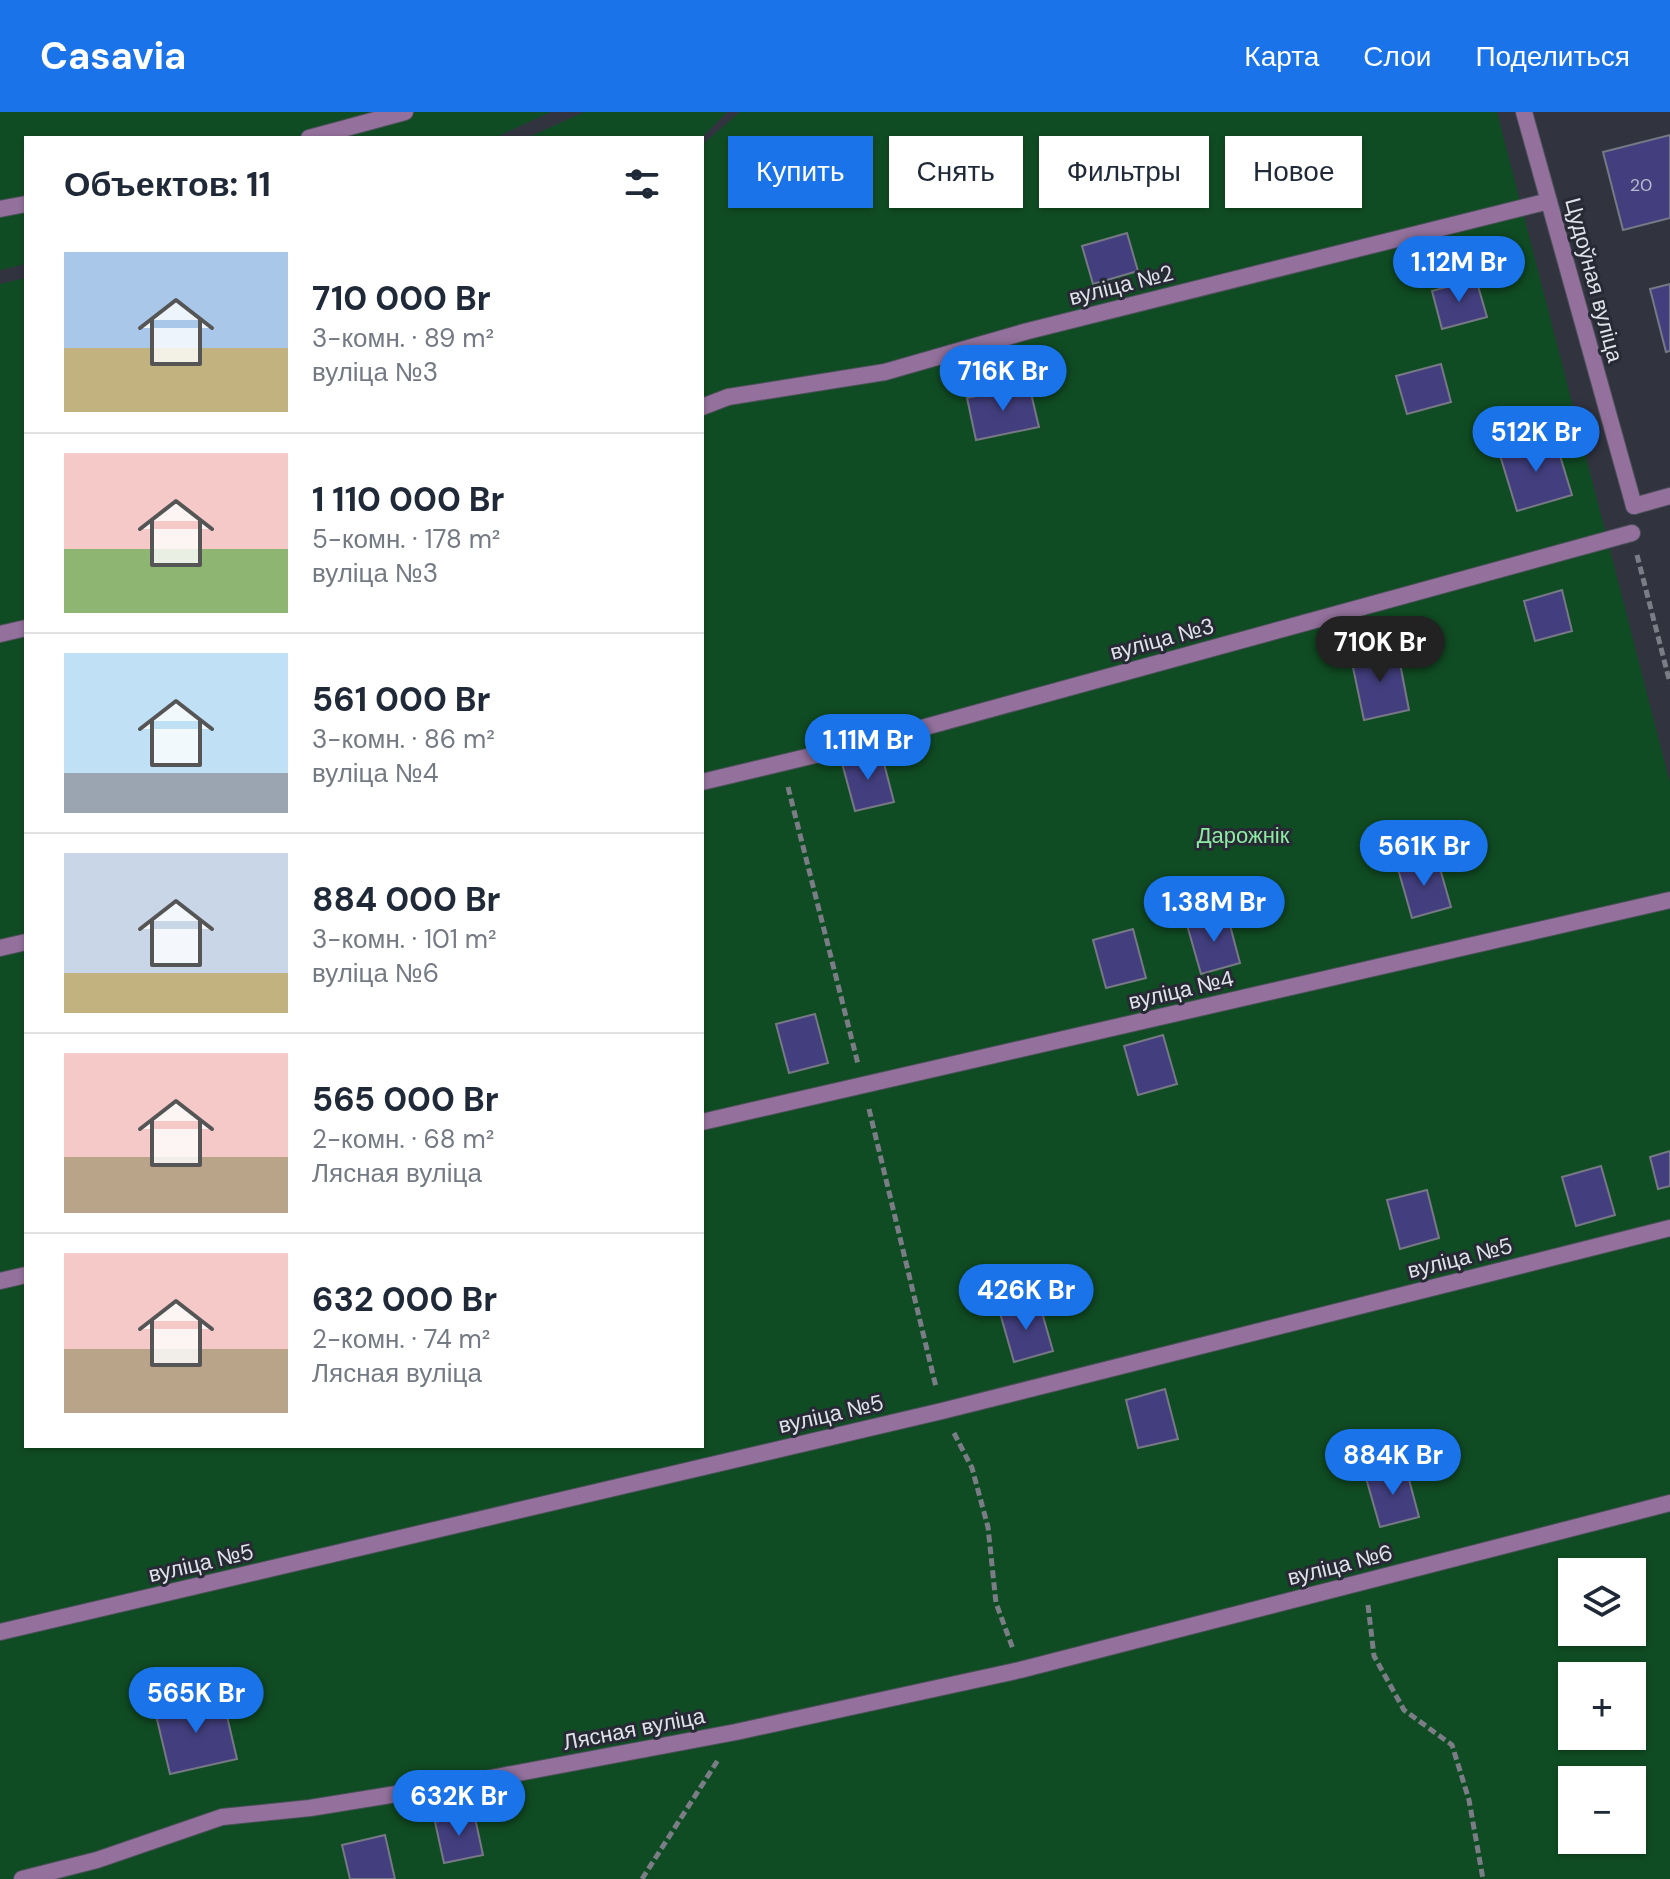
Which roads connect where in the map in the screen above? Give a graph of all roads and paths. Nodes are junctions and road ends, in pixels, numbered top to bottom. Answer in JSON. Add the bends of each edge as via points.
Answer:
{"nodes":[{"id":1,"x":405,"y":112,"type":"edge"},
{"id":2,"x":1524,"y":112,"type":"edge"},
{"id":3,"x":316,"y":136,"type":"edge"},
{"id":4,"x":1549,"y":201,"type":"junction"},
{"id":5,"x":24,"y":204,"type":"edge"},
{"id":6,"x":0,"y":209,"type":"edge"},
{"id":7,"x":704,"y":406,"type":"edge"},
{"id":8,"x":1670,"y":496,"type":"edge"},
{"id":9,"x":1632,"y":533,"type":"joint"},
{"id":10,"x":24,"y":628,"type":"edge"},
{"id":11,"x":0,"y":634,"type":"edge"},
{"id":12,"x":1670,"y":683,"type":"edge"},
{"id":13,"x":782,"y":763,"type":"junction"},
{"id":14,"x":704,"y":782,"type":"edge"},
{"id":15,"x":1670,"y":900,"type":"edge"},
{"id":16,"x":24,"y":942,"type":"edge"},
{"id":17,"x":0,"y":948,"type":"edge"},
{"id":18,"x":863,"y":1086,"type":"junction"},
{"id":19,"x":704,"y":1122,"type":"edge"},
{"id":20,"x":1670,"y":1228,"type":"edge"},
{"id":21,"x":24,"y":1275,"type":"edge"},
{"id":22,"x":0,"y":1281,"type":"edge"},
{"id":23,"x":942,"y":1411,"type":"junction"},
{"id":24,"x":1670,"y":1503,"type":"edge"},
{"id":25,"x":1365,"y":1580,"type":"junction"},
{"id":26,"x":0,"y":1632,"type":"edge"},
{"id":27,"x":1020,"y":1670,"type":"junction"},
{"id":28,"x":736,"y":1732,"type":"junction"},
{"id":29,"x":22,"y":1879,"type":"edge"},
{"id":30,"x":642,"y":1879,"type":"edge"},
{"id":31,"x":1483,"y":1879,"type":"edge"}],
"edges":[{"from":1,"to":3,"type":"street"},
{"from":2,"to":4,"type":"street","name":"Цудоўная вуліца"},
{"from":4,"to":7,"type":"street","name":"вуліца №2","via":[[1028,331],[885,372],[728,397]]},
{"from":4,"to":8,"type":"street","name":"Цудоўная вуліца","via":[[1634,506]]},
{"from":5,"to":6,"type":"street"},
{"from":9,"to":12,"type":"path"},
{"from":9,"to":13,"type":"street","name":"вуліца №3"},
{"from":10,"to":11,"type":"street"},
{"from":13,"to":14,"type":"street","name":"вуліца №3"},
{"from":13,"to":18,"type":"path"},
{"from":15,"to":18,"type":"street","name":"вуліца №4"},
{"from":16,"to":17,"type":"street"},
{"from":18,"to":19,"type":"street","name":"вуліца №4"},
{"from":18,"to":23,"type":"path"},
{"from":20,"to":23,"type":"street","name":"вуліца №5"},
{"from":21,"to":22,"type":"street"},
{"from":23,"to":26,"type":"street","name":"вуліца №5"},
{"from":23,"to":27,"type":"path","via":[[972,1468],[988,1527],[996,1603]]},
{"from":24,"to":25,"type":"street","name":"вуліца №6"},
{"from":25,"to":27,"type":"street","name":"вуліца №6"},
{"from":25,"to":31,"type":"path","via":[[1374,1656],[1404,1710],[1452,1745],[1469,1800]]},
{"from":27,"to":28,"type":"street","name":"Лясная вуліца"},
{"from":28,"to":29,"type":"street","name":"Лясная вуліца","via":[[357,1801],[222,1817],[97,1860]]},
{"from":28,"to":30,"type":"path"}]}
